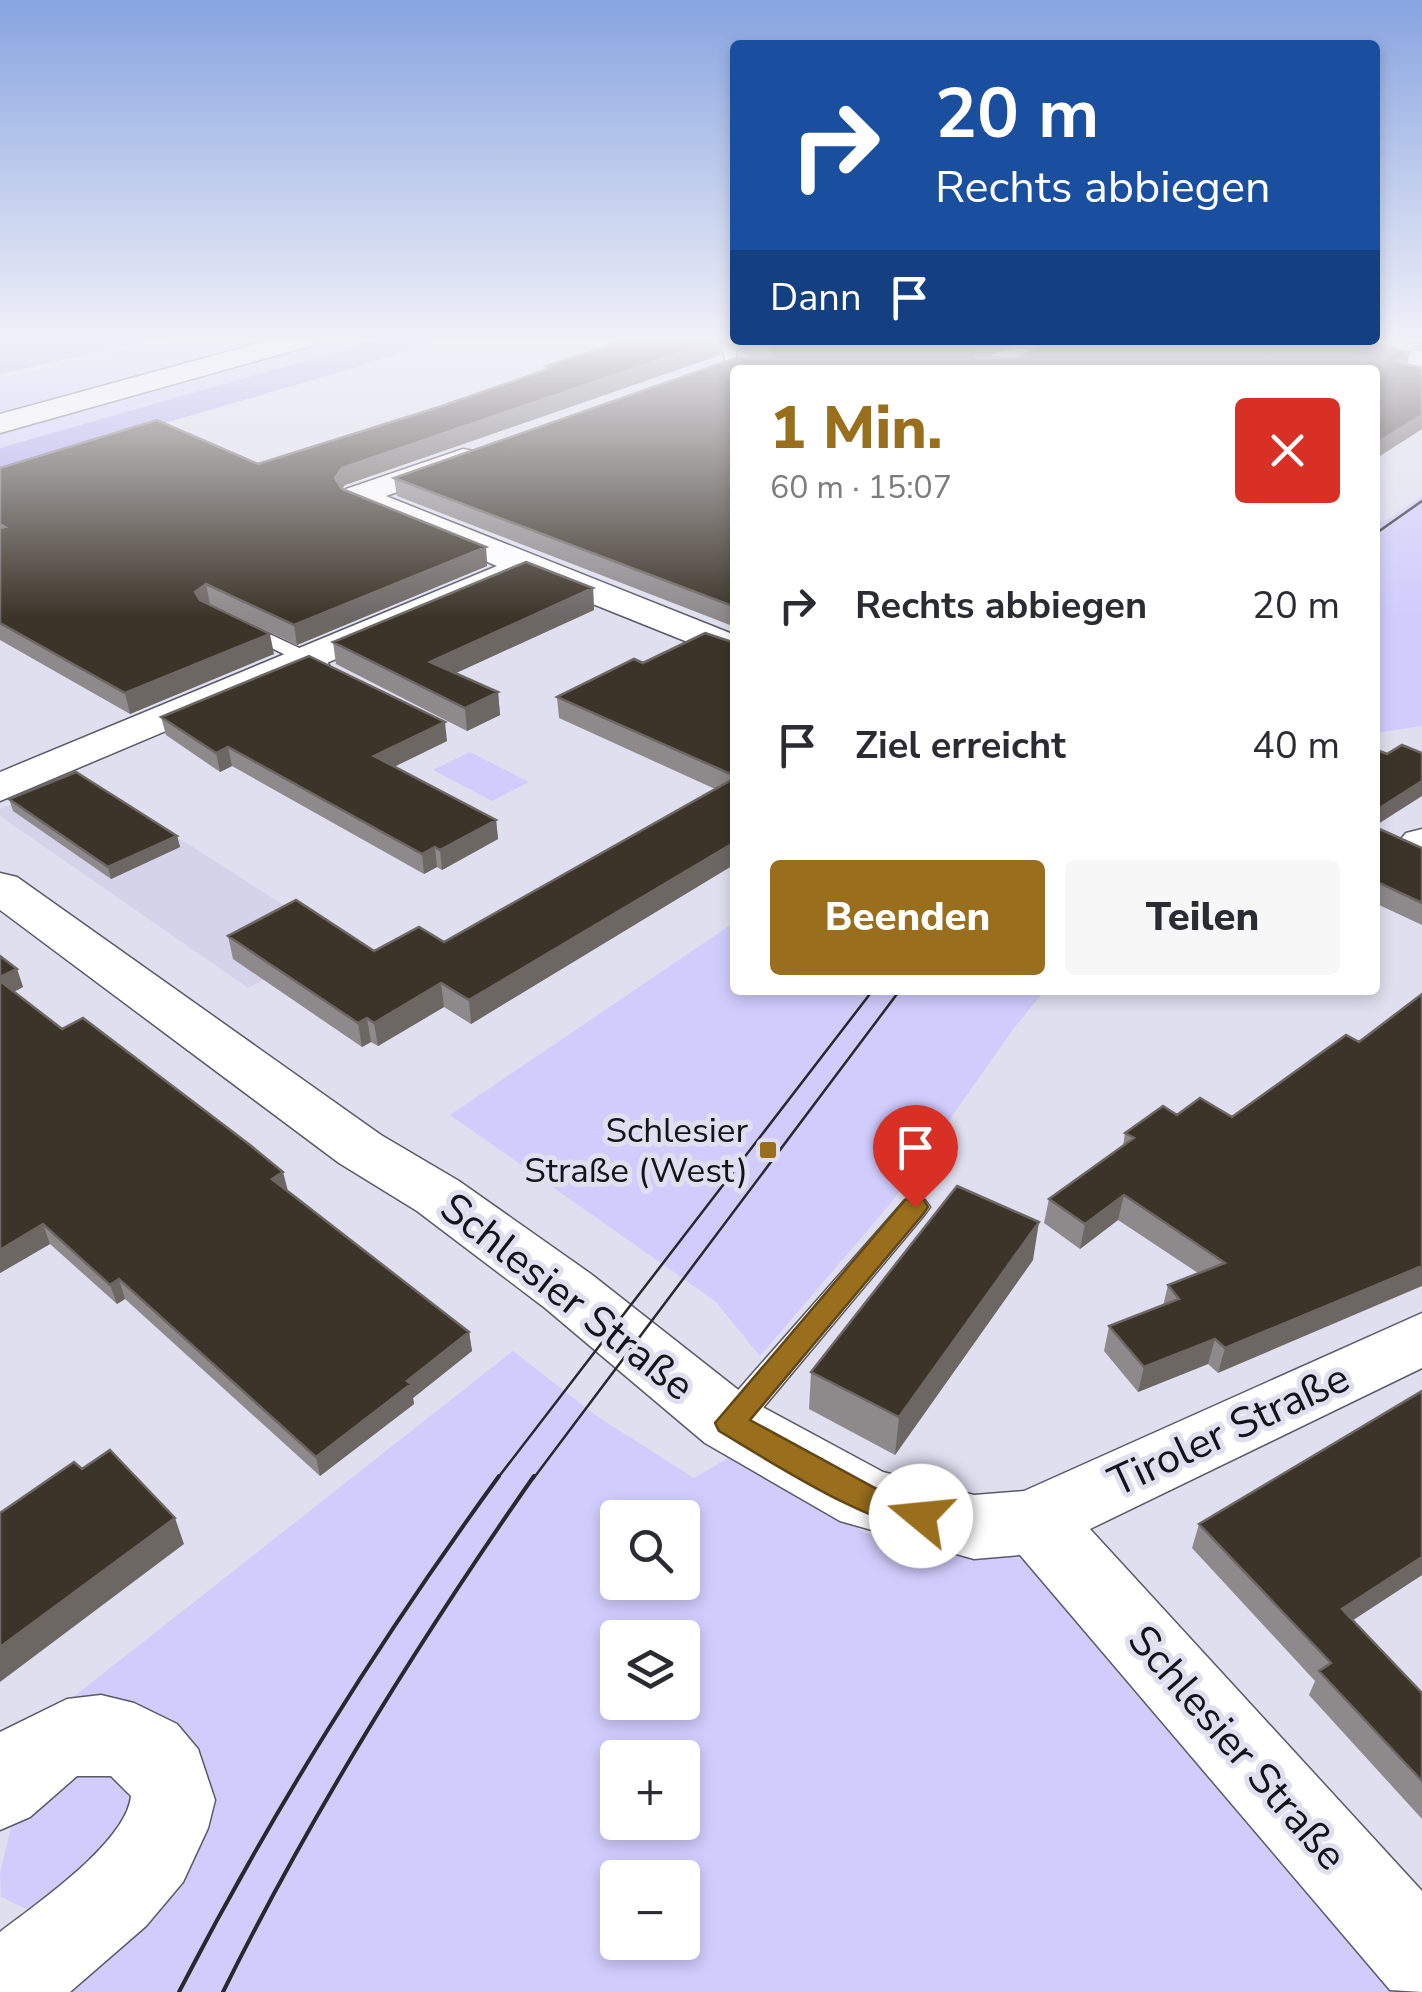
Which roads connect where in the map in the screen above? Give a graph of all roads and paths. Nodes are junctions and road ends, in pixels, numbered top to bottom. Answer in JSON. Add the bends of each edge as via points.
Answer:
{"nodes":[{"id":1,"x":490,"y":448,"type":"edge"},
{"id":2,"x":528,"y":566,"type":"junction"},
{"id":3,"x":226,"y":619,"type":"edge"},
{"id":4,"x":730,"y":647,"type":"edge"},
{"id":5,"x":307,"y":659,"type":"junction"},
{"id":6,"x":340,"y":676,"type":"edge"},
{"id":7,"x":0,"y":788,"type":"edge"},
{"id":8,"x":0,"y":887,"type":"edge"},
{"id":9,"x":915,"y":1207,"type":"dead end"},
{"id":10,"x":1422,"y":1338,"type":"edge"},
{"id":11,"x":730,"y":1423,"type":"junction"},
{"id":12,"x":1036,"y":1520,"type":"junction"},
{"id":13,"x":0,"y":1788,"type":"edge"},
{"id":14,"x":1422,"y":1958,"type":"edge"},
{"id":15,"x":0,"y":1991,"type":"edge"}],
"edges":[{"from":1,"to":2,"type":"street","via":[[357,496]]},
{"from":2,"to":4,"type":"street"},
{"from":2,"to":5,"type":"street"},
{"from":3,"to":5,"type":"lane"},
{"from":5,"to":6,"type":"lane"},
{"from":5,"to":7,"type":"street"},
{"from":8,"to":11,"type":"street","name":"Schlesier Straße","via":[[568,1291]]},
{"from":9,"to":11,"type":"lane"},
{"from":10,"to":12,"type":"street","name":"Tiroler Straße"},
{"from":11,"to":12,"type":"street","name":"Schlesier Straße","via":[[866,1499],[974,1527]]},
{"from":12,"to":14,"type":"street","name":"Schlesier Straße"},
{"from":13,"to":15,"type":"street","via":[[25,1761],[68,1739],[105,1734],[149,1752],[174,1799],[162,1837],[137,1872]]}]}
